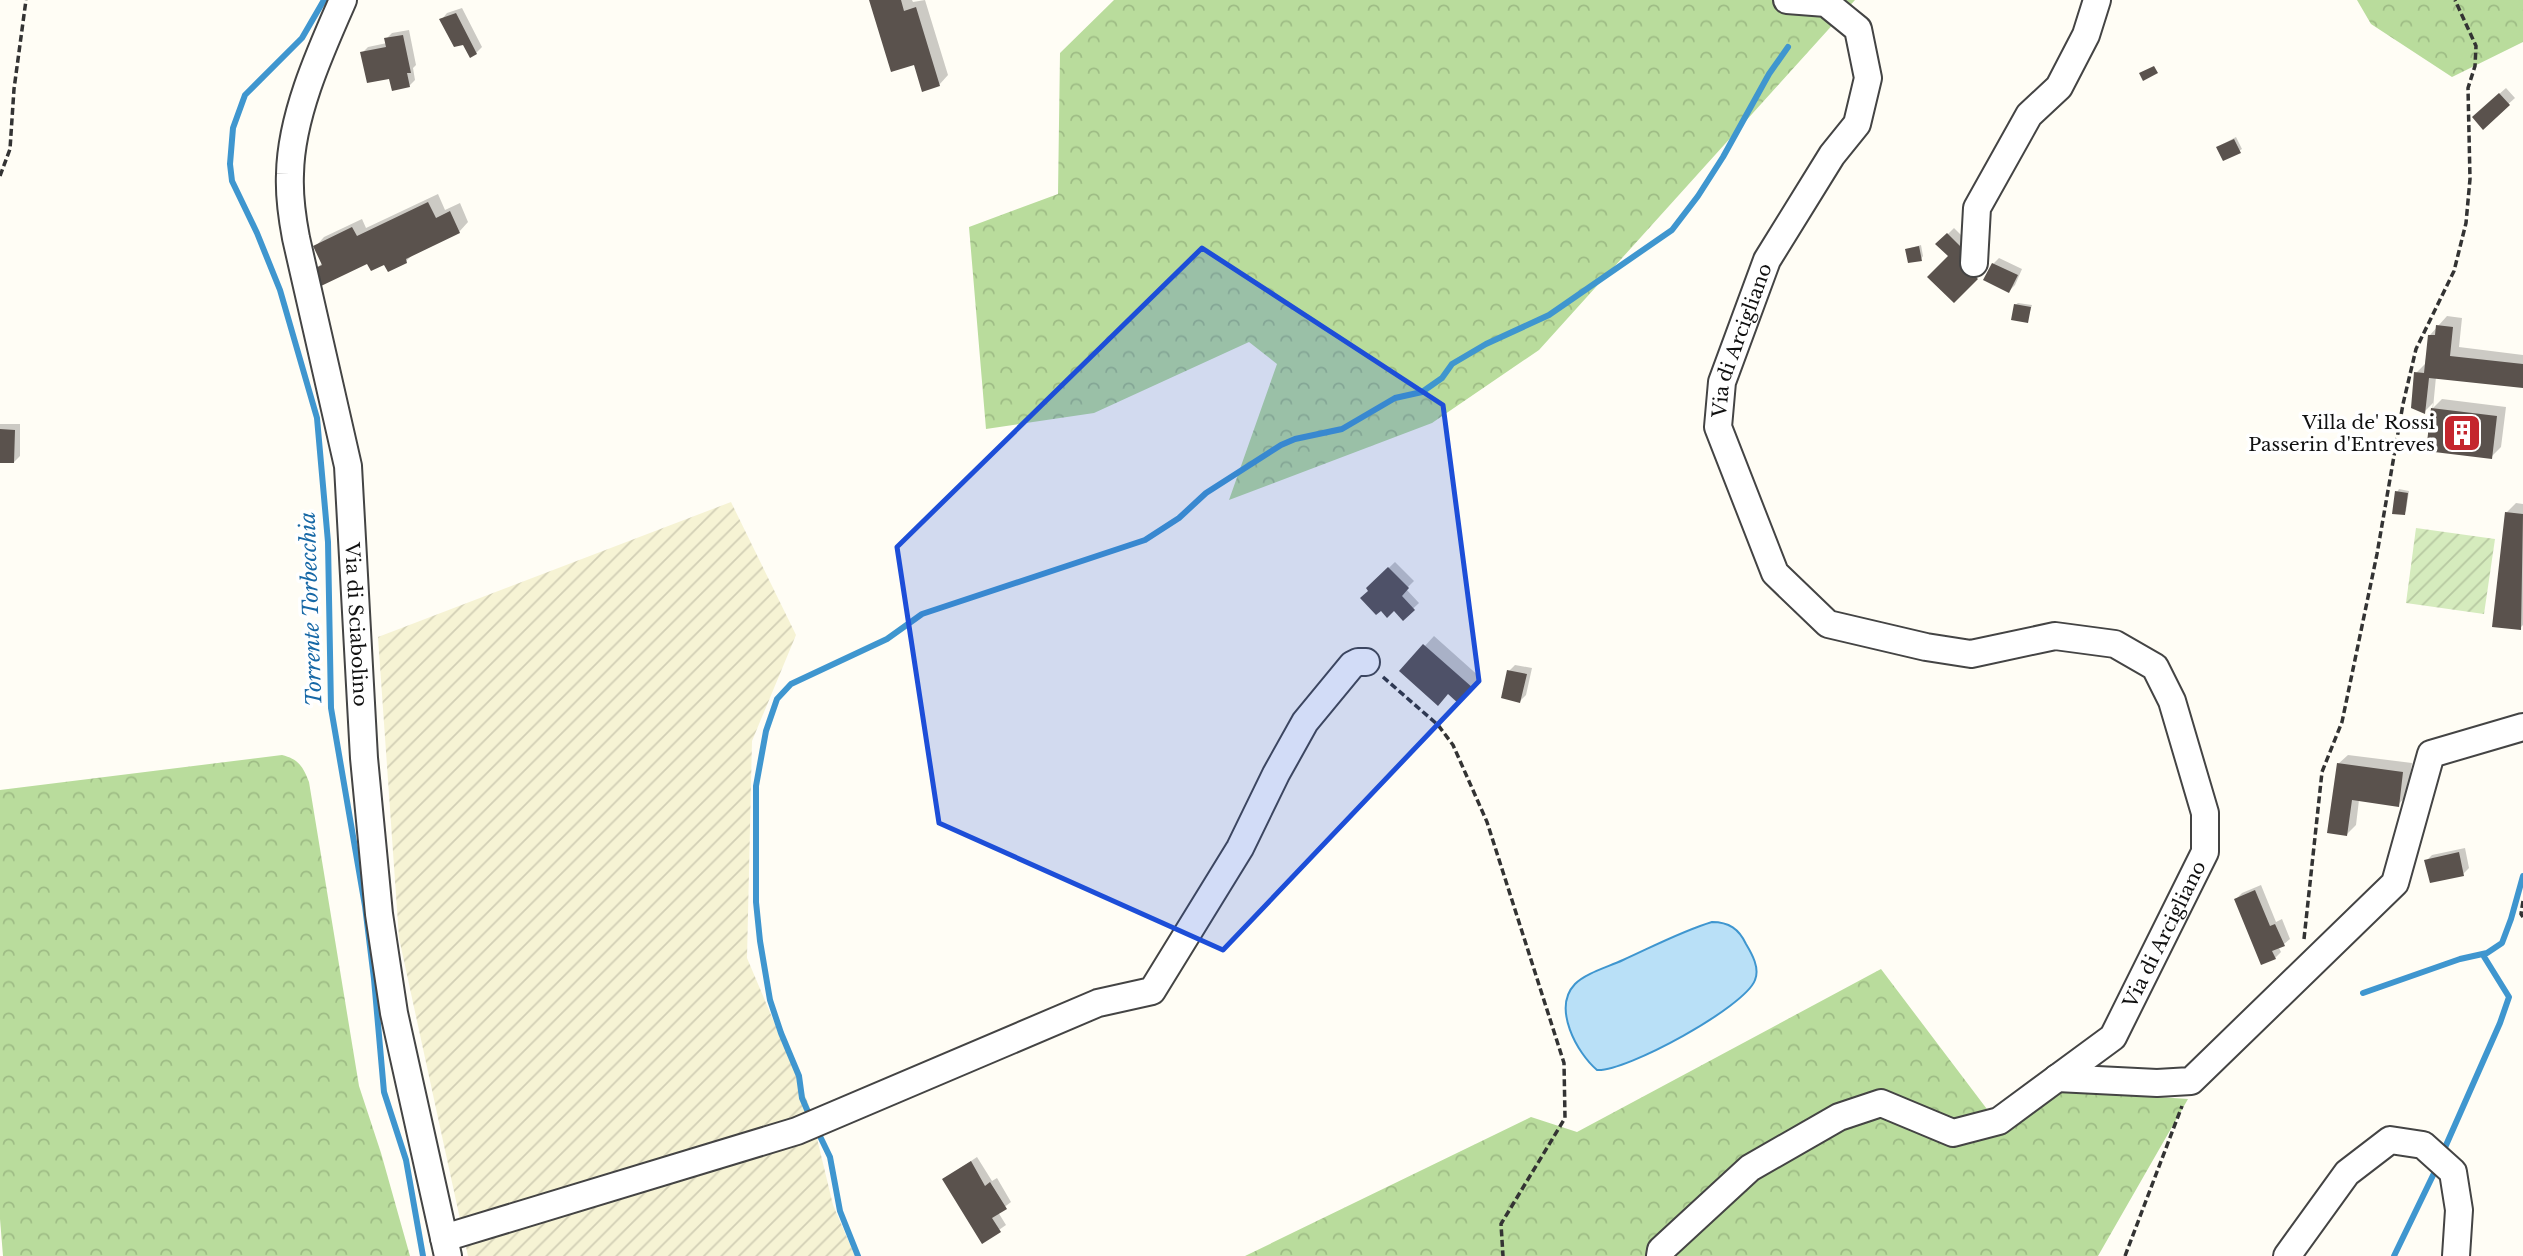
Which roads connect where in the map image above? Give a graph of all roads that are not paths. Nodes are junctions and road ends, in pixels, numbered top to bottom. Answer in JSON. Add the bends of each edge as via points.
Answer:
{"nodes":[{"id":1,"x":343,"y":0,"type":"edge"},
{"id":2,"x":1787,"y":0,"type":"edge"},
{"id":3,"x":2097,"y":0,"type":"edge"},
{"id":4,"x":1974,"y":263,"type":"dead end"},
{"id":5,"x":1366,"y":662,"type":"road end"},
{"id":6,"x":2523,"y":727,"type":"edge"},
{"id":7,"x":2057,"y":1079,"type":"junction"},
{"id":8,"x":446,"y":1247,"type":"edge"},
{"id":9,"x":1660,"y":1256,"type":"edge"},
{"id":10,"x":2287,"y":1256,"type":"edge"},
{"id":11,"x":2456,"y":1256,"type":"edge"}],
"edges":[{"from":1,"to":8,"type":"street","name":"Via di Sciabolino","via":[[313,68],[292,148],[290,205],[348,466],[376,890],[394,1013]]},
{"from":2,"to":7,"type":"street","name":"Via di Arcigliano","via":[[1826,3],[1858,29],[1868,78],[1857,124],[1832,155],[1767,260],[1722,382],[1718,427],[1775,573],[1828,624],[1926,647],[1970,654],[2055,636],[2115,644],[2155,667],[2172,701],[2205,813],[2205,852],[2113,1037]]},
{"from":3,"to":4,"type":"street","via":[[2086,35],[2059,87],[2029,115],[1977,208]]},
{"from":5,"to":8,"type":"street","via":[[1352,665],[1305,722],[1240,849],[1152,991],[1098,1003],[797,1131]]},
{"from":6,"to":7,"type":"street","via":[[2431,754],[2395,883],[2191,1081]]},
{"from":7,"to":9,"type":"street","name":"Via di Arcigliano","via":[[1999,1121],[1953,1133],[1881,1103],[1839,1117],[1750,1168],[1692,1219]]},
{"from":10,"to":11,"type":"street","via":[[2347,1173],[2390,1140],[2423,1145],[2454,1172],[2459,1210]]}]}
